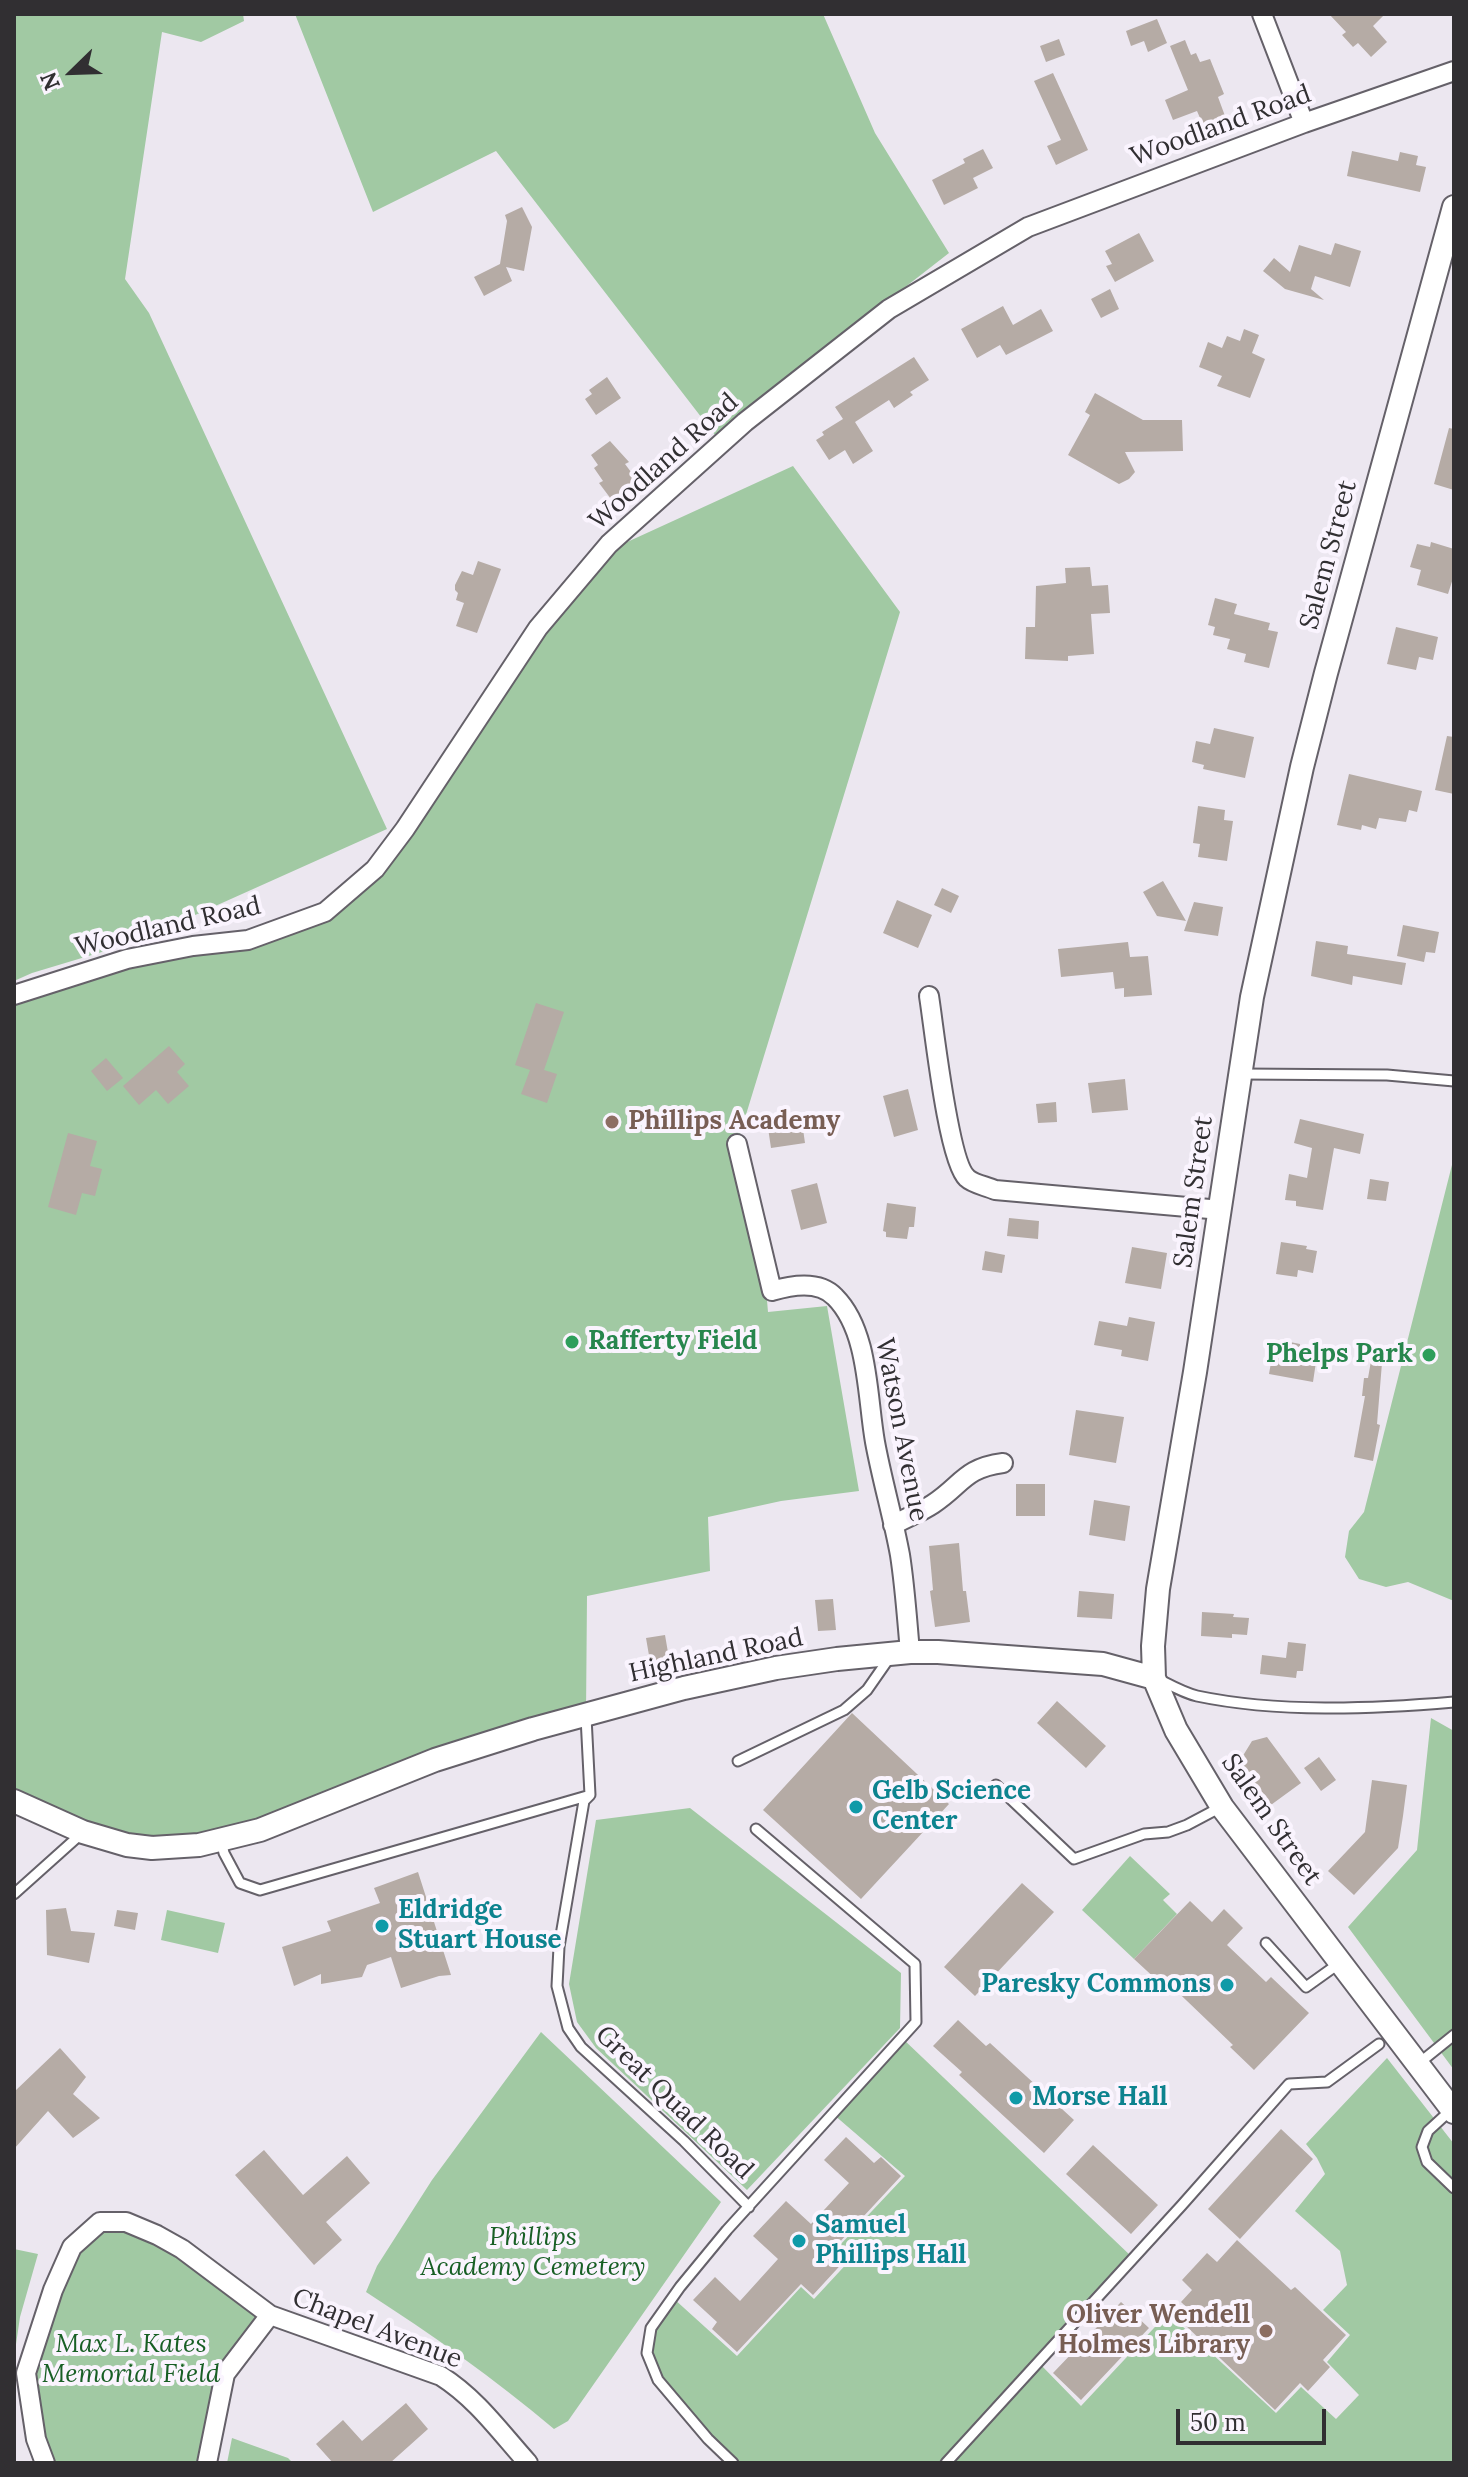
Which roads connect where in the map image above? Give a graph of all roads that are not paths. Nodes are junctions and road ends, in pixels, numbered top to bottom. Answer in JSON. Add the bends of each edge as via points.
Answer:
{"nodes":[{"id":1,"x":1262,"y":14,"type":"edge"},
{"id":2,"x":1454,"y":71,"type":"edge"},
{"id":3,"x":1304,"y":123,"type":"junction"},
{"id":4,"x":1454,"y":207,"type":"edge"},
{"id":5,"x":14,"y":995,"type":"edge"},
{"id":6,"x":929,"y":996,"type":"dead end"},
{"id":7,"x":1240,"y":1074,"type":"junction"},
{"id":8,"x":1454,"y":1081,"type":"edge"},
{"id":9,"x":737,"y":1144,"type":"dead end"},
{"id":10,"x":1221,"y":1210,"type":"junction"},
{"id":11,"x":1003,"y":1463,"type":"dead end"},
{"id":12,"x":893,"y":1525,"type":"junction"},
{"id":13,"x":901,"y":1653,"type":"junction"},
{"id":14,"x":1154,"y":1678,"type":"junction"},
{"id":15,"x":1454,"y":1702,"type":"edge"},
{"id":16,"x":586,"y":1714,"type":"junction"},
{"id":17,"x":738,"y":1761,"type":"dead end"},
{"id":18,"x":996,"y":1785,"type":"dead end"},
{"id":19,"x":590,"y":1795,"type":"junction"},
{"id":20,"x":14,"y":1801,"type":"edge"},
{"id":21,"x":1222,"y":1807,"type":"junction"},
{"id":22,"x":756,"y":1829,"type":"dead end"},
{"id":23,"x":83,"y":1832,"type":"junction"},
{"id":24,"x":221,"y":1840,"type":"junction"},
{"id":25,"x":14,"y":1894,"type":"edge"},
{"id":26,"x":1266,"y":1943,"type":"dead end"},
{"id":27,"x":1341,"y":1962,"type":"junction"},
{"id":28,"x":1454,"y":2035,"type":"edge"},
{"id":29,"x":1379,"y":2044,"type":"dead end"},
{"id":30,"x":1418,"y":2064,"type":"junction"},
{"id":31,"x":1453,"y":2110,"type":"edge"},
{"id":32,"x":1454,"y":2188,"type":"edge"},
{"id":33,"x":749,"y":2207,"type":"junction"},
{"id":34,"x":270,"y":2315,"type":"junction"},
{"id":35,"x":45,"y":2463,"type":"edge"},
{"id":36,"x":207,"y":2463,"type":"edge"},
{"id":37,"x":528,"y":2463,"type":"edge"},
{"id":38,"x":733,"y":2463,"type":"edge"},
{"id":39,"x":946,"y":2463,"type":"edge"}],
"edges":[{"from":1,"to":3,"type":"street"},
{"from":2,"to":3,"type":"street","name":"Woodland Road"},
{"from":3,"to":5,"type":"street","name":"Woodland Road","via":[[1015,234],[889,309],[756,413],[609,544],[538,628],[375,869],[325,912],[248,940],[127,959]]},
{"from":4,"to":7,"type":"street","name":"Salem Street","via":[[1305,754]]},
{"from":6,"to":10,"type":"street","via":[[950,1134],[969,1180],[995,1190]]},
{"from":7,"to":8,"type":"lane"},
{"from":7,"to":10,"type":"street","name":"Salem Street"},
{"from":9,"to":12,"type":"street","name":"Watson Avenue","via":[[772,1291],[816,1286],[834,1295],[849,1317],[864,1363]]},
{"from":10,"to":14,"type":"street","name":"Salem Street","via":[[1158,1589]]},
{"from":11,"to":12,"type":"street","via":[[982,1466],[935,1503]]},
{"from":12,"to":13,"type":"street","name":"Watson Avenue","via":[[900,1556]]},
{"from":13,"to":14,"type":"street","name":"Highland Road","via":[[1103,1664]]},
{"from":13,"to":16,"type":"street","name":"Highland Road","via":[[776,1668]]},
{"from":13,"to":17,"type":"lane","via":[[844,1710]]},
{"from":14,"to":15,"type":"lane","name":"Highland Road","via":[[1195,1695],[1298,1708]]},
{"from":14,"to":21,"type":"street","name":"Salem Street","via":[[1176,1730]]},
{"from":16,"to":19,"type":"lane","name":"Great Quad Road"},
{"from":16,"to":24,"type":"street","name":"Highland Road","via":[[435,1760],[260,1830]]},
{"from":18,"to":21,"type":"lane","via":[[1074,1859],[1144,1834],[1168,1832]]},
{"from":19,"to":24,"type":"lane","via":[[260,1890],[240,1883]]},
{"from":19,"to":33,"type":"lane","name":"Great Quad Road","via":[[584,1801],[559,1947],[557,1986],[568,2028],[581,2047]]},
{"from":20,"to":23,"type":"street","name":"Highland Road"},
{"from":21,"to":27,"type":"street","name":"Salem Street"},
{"from":22,"to":33,"type":"lane","via":[[915,1964],[916,2022]]},
{"from":23,"to":24,"type":"street","name":"Highland Road","via":[[152,1848]]},
{"from":23,"to":25,"type":"lane"},
{"from":26,"to":27,"type":"lane","via":[[1306,1987]]},
{"from":27,"to":30,"type":"street","name":"Salem Street"},
{"from":28,"to":30,"type":"lane"},
{"from":29,"to":39,"type":"lane","via":[[1327,2082],[1289,2084]]},
{"from":30,"to":31,"type":"street","name":"Salem Street"},
{"from":31,"to":32,"type":"lane","via":[[1428,2131],[1422,2149],[1427,2162]]},
{"from":33,"to":38,"type":"lane","name":"Great Quad Road","via":[[663,2310],[651,2328],[647,2353],[658,2380]]},
{"from":34,"to":35,"type":"street","name":"Chapel Avenue","via":[[157,2235],[126,2222],[100,2222],[72,2247],[26,2373]]},
{"from":34,"to":36,"type":"street","name":"Chapel Avenue","via":[[225,2374]]},
{"from":34,"to":37,"type":"street","name":"Chapel Avenue","via":[[441,2376],[486,2413]]}]}
